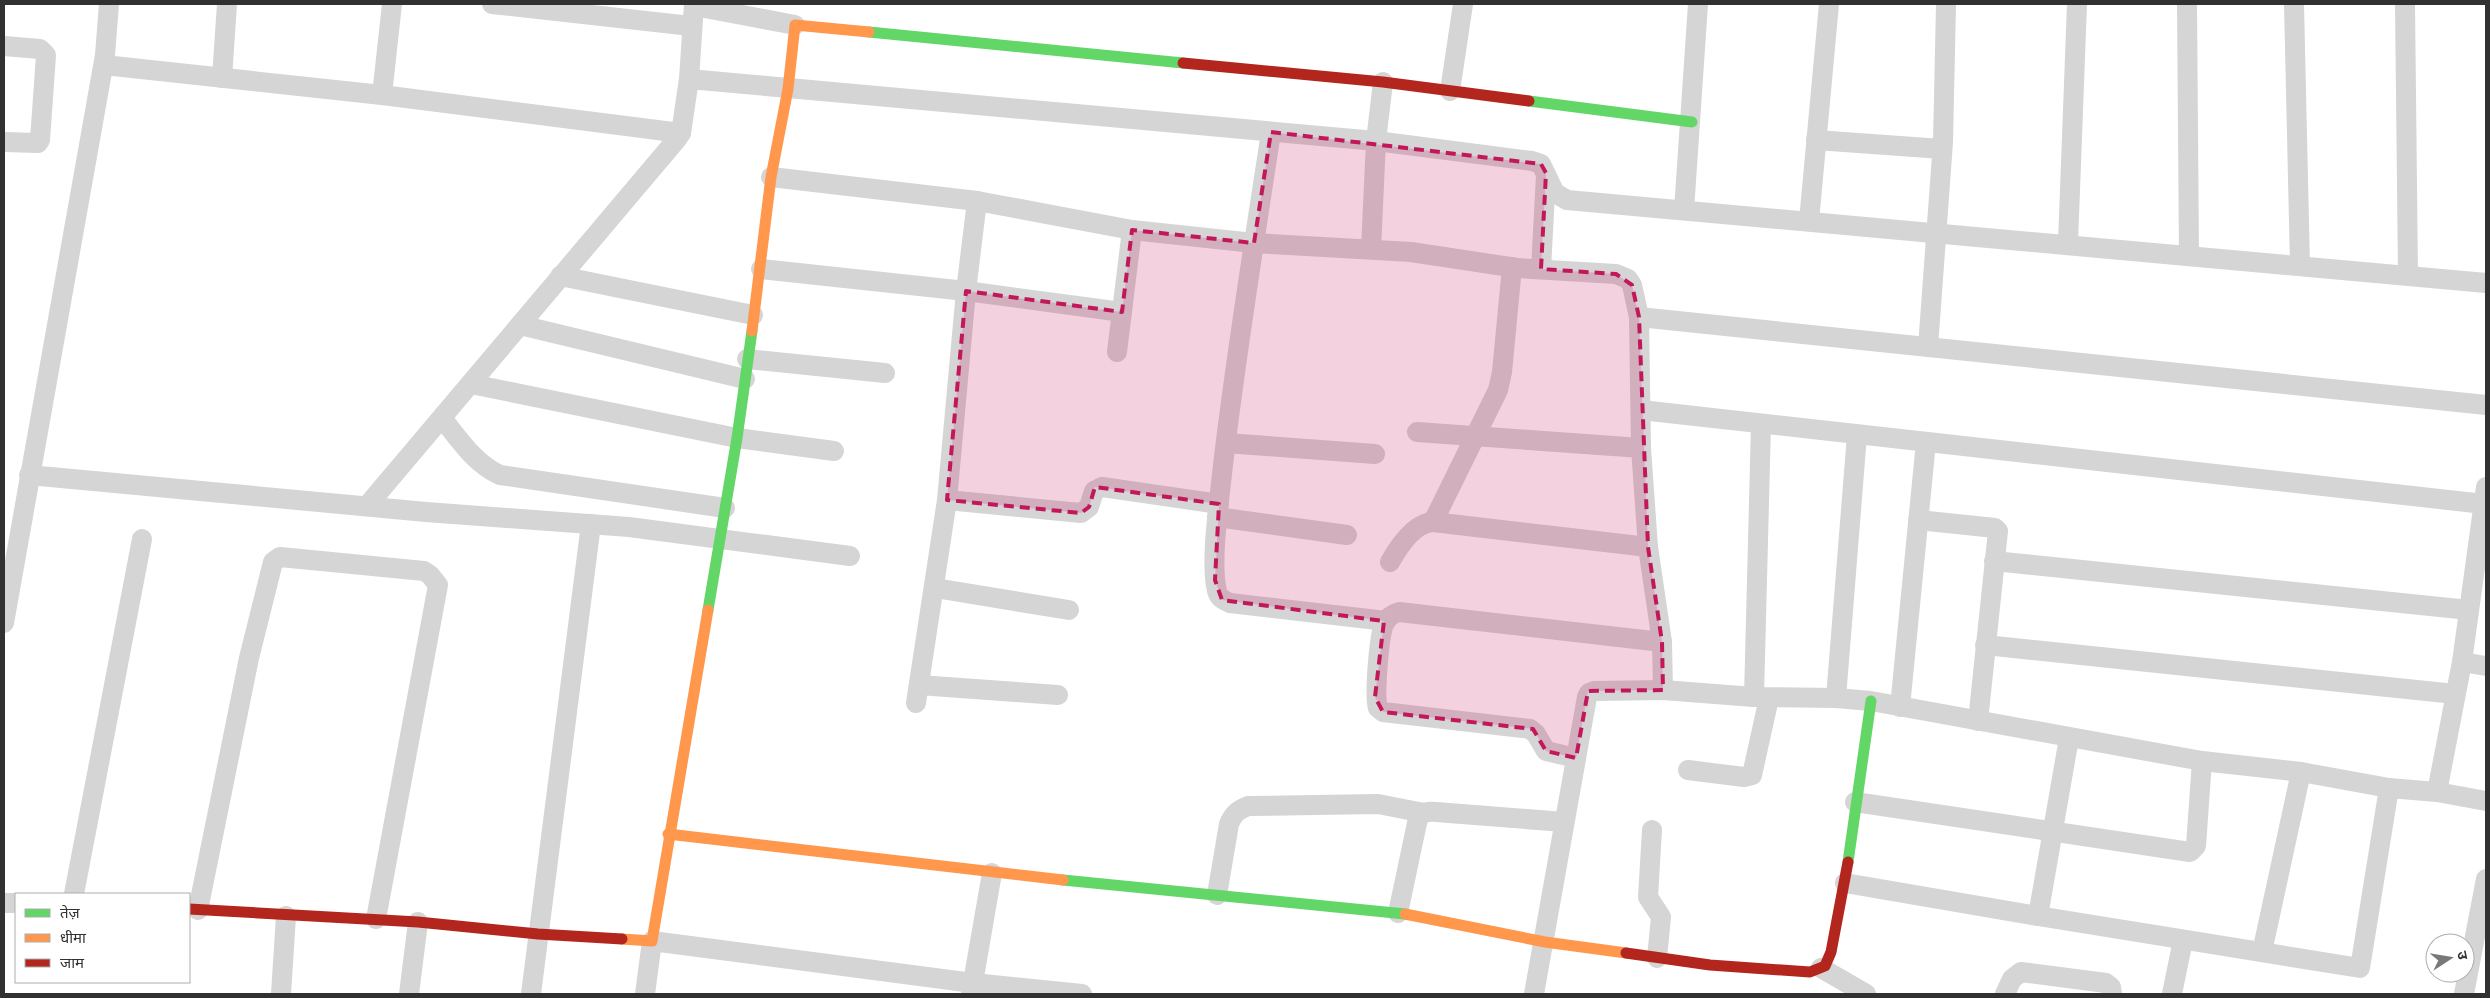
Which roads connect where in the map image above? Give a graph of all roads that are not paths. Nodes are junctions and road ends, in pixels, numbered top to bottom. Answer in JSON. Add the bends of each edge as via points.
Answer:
{"nodes":[{"id":1,"x":109,"y":4,"type":"edge"},
{"id":2,"x":227,"y":4,"type":"edge"},
{"id":3,"x":392,"y":4,"type":"edge"},
{"id":4,"x":492,"y":4,"type":"edge"},
{"id":5,"x":1463,"y":4,"type":"edge"},
{"id":6,"x":1698,"y":4,"type":"edge"},
{"id":7,"x":1829,"y":4,"type":"edge"},
{"id":8,"x":1946,"y":4,"type":"edge"},
{"id":9,"x":2077,"y":4,"type":"edge"},
{"id":10,"x":2187,"y":4,"type":"edge"},
{"id":11,"x":2294,"y":4,"type":"edge"},
{"id":12,"x":2405,"y":4,"type":"edge"},
{"id":13,"x":694,"y":5,"type":"edge"},
{"id":14,"x":795,"y":25,"type":"junction"},
{"id":15,"x":691,"y":26,"type":"junction"},
{"id":16,"x":4,"y":46,"type":"edge"},
{"id":17,"x":104,"y":65,"type":"junction"},
{"id":18,"x":222,"y":78,"type":"junction"},
{"id":19,"x":689,"y":79,"type":"junction"},
{"id":20,"x":1383,"y":82,"type":"junction"},
{"id":21,"x":788,"y":89,"type":"junction"},
{"id":22,"x":1450,"y":91,"type":"junction"},
{"id":23,"x":382,"y":95,"type":"junction"},
{"id":24,"x":1692,"y":122,"type":"junction"},
{"id":25,"x":1270,"y":132,"type":"junction"},
{"id":26,"x":681,"y":134,"type":"junction"},
{"id":27,"x":1816,"y":140,"type":"junction"},
{"id":28,"x":1376,"y":141,"type":"junction"},
{"id":29,"x":4,"y":142,"type":"edge"},
{"id":30,"x":1942,"y":149,"type":"junction"},
{"id":31,"x":1546,"y":173,"type":"junction"},
{"id":32,"x":771,"y":178,"type":"junction"},
{"id":33,"x":978,"y":201,"type":"junction"},
{"id":34,"x":1684,"y":210,"type":"junction"},
{"id":35,"x":1809,"y":221,"type":"junction"},
{"id":36,"x":1132,"y":230,"type":"junction"},
{"id":37,"x":1935,"y":233,"type":"junction"},
{"id":38,"x":1254,"y":243,"type":"junction"},
{"id":39,"x":2068,"y":243,"type":"junction"},
{"id":40,"x":1371,"y":248,"type":"junction"},
{"id":41,"x":2189,"y":256,"type":"junction"},
{"id":42,"x":2300,"y":266,"type":"junction"},
{"id":43,"x":1512,"y":267,"type":"junction"},
{"id":44,"x":761,"y":269,"type":"junction"},
{"id":45,"x":1541,"y":269,"type":"junction"},
{"id":46,"x":560,"y":276,"type":"junction"},
{"id":47,"x":2408,"y":276,"type":"junction"},
{"id":48,"x":2486,"y":283,"type":"edge"},
{"id":49,"x":966,"y":291,"type":"junction"},
{"id":50,"x":1122,"y":312,"type":"junction"},
{"id":51,"x":753,"y":315,"type":"junction"},
{"id":52,"x":1639,"y":317,"type":"junction"},
{"id":53,"x":520,"y":325,"type":"junction"},
{"id":54,"x":1928,"y":347,"type":"junction"},
{"id":55,"x":1117,"y":352,"type":"dead end"},
{"id":56,"x":747,"y":359,"type":"junction"},
{"id":57,"x":885,"y":373,"type":"dead end"},
{"id":58,"x":745,"y":379,"type":"junction"},
{"id":59,"x":471,"y":384,"type":"junction"},
{"id":60,"x":2486,"y":405,"type":"edge"},
{"id":61,"x":1641,"y":410,"type":"junction"},
{"id":62,"x":442,"y":418,"type":"junction"},
{"id":63,"x":1761,"y":424,"type":"junction"},
{"id":64,"x":1417,"y":432,"type":"dead end"},
{"id":65,"x":1857,"y":434,"type":"junction"},
{"id":66,"x":1475,"y":436,"type":"junction"},
{"id":67,"x":737,"y":438,"type":"junction"},
{"id":68,"x":1226,"y":442,"type":"junction"},
{"id":69,"x":1926,"y":442,"type":"junction"},
{"id":70,"x":1641,"y":448,"type":"junction"},
{"id":71,"x":834,"y":451,"type":"dead end"},
{"id":72,"x":1375,"y":454,"type":"dead end"},
{"id":73,"x":29,"y":475,"type":"junction"},
{"id":74,"x":2486,"y":493,"type":"edge"},
{"id":75,"x":947,"y":500,"type":"junction"},
{"id":76,"x":366,"y":506,"type":"junction"},
{"id":77,"x":725,"y":508,"type":"junction"},
{"id":78,"x":1218,"y":511,"type":"junction"},
{"id":79,"x":1918,"y":520,"type":"junction"},
{"id":80,"x":1433,"y":522,"type":"junction"},
{"id":81,"x":591,"y":524,"type":"junction"},
{"id":82,"x":1347,"y":535,"type":"dead end"},
{"id":83,"x":142,"y":539,"type":"dead end"},
{"id":84,"x":719,"y":540,"type":"junction"},
{"id":85,"x":1648,"y":547,"type":"junction"},
{"id":86,"x":850,"y":556,"type":"dead end"},
{"id":87,"x":1994,"y":560,"type":"junction"},
{"id":88,"x":1390,"y":562,"type":"dead end"},
{"id":89,"x":2479,"y":584,"type":"edge"},
{"id":90,"x":935,"y":588,"type":"junction"},
{"id":91,"x":1069,"y":610,"type":"dead end"},
{"id":92,"x":2469,"y":610,"type":"junction"},
{"id":93,"x":1386,"y":621,"type":"junction"},
{"id":94,"x":4,"y":623,"type":"edge"},
{"id":95,"x":1662,"y":642,"type":"junction"},
{"id":96,"x":1985,"y":645,"type":"junction"},
{"id":97,"x":2462,"y":662,"type":"junction"},
{"id":98,"x":2486,"y":666,"type":"edge"},
{"id":99,"x":1664,"y":690,"type":"junction"},
{"id":100,"x":2455,"y":694,"type":"junction"},
{"id":101,"x":1058,"y":695,"type":"dead end"},
{"id":102,"x":1761,"y":697,"type":"junction"},
{"id":103,"x":1836,"y":698,"type":"junction"},
{"id":104,"x":1871,"y":701,"type":"junction"},
{"id":105,"x":1900,"y":706,"type":"junction"},
{"id":106,"x":1978,"y":720,"type":"junction"},
{"id":107,"x":2069,"y":738,"type":"junction"},
{"id":108,"x":1576,"y":758,"type":"junction"},
{"id":109,"x":2202,"y":761,"type":"junction"},
{"id":110,"x":1688,"y":770,"type":"dead end"},
{"id":111,"x":2301,"y":772,"type":"junction"},
{"id":112,"x":2389,"y":788,"type":"junction"},
{"id":113,"x":2436,"y":792,"type":"junction"},
{"id":114,"x":2486,"y":801,"type":"edge"},
{"id":115,"x":1855,"y":802,"type":"junction"},
{"id":116,"x":1424,"y":813,"type":"junction"},
{"id":117,"x":1564,"y":822,"type":"junction"},
{"id":118,"x":1652,"y":830,"type":"dead end"},
{"id":119,"x":2053,"y":832,"type":"junction"},
{"id":120,"x":668,"y":834,"type":"junction"},
{"id":121,"x":992,"y":873,"type":"junction"},
{"id":122,"x":2486,"y":879,"type":"edge"},
{"id":123,"x":1845,"y":883,"type":"junction"},
{"id":124,"x":74,"y":893,"type":"edge"},
{"id":125,"x":1216,"y":895,"type":"junction"},
{"id":126,"x":193,"y":909,"type":"edge"},
{"id":127,"x":1398,"y":913,"type":"junction"},
{"id":128,"x":286,"y":916,"type":"junction"},
{"id":129,"x":2038,"y":916,"type":"junction"},
{"id":130,"x":376,"y":919,"type":"junction"},
{"id":131,"x":418,"y":922,"type":"junction"},
{"id":132,"x":538,"y":934,"type":"junction"},
{"id":133,"x":2183,"y":940,"type":"junction"},
{"id":134,"x":652,"y":941,"type":"junction"},
{"id":135,"x":1545,"y":942,"type":"junction"},
{"id":136,"x":2262,"y":952,"type":"junction"},
{"id":137,"x":1657,"y":958,"type":"junction"},
{"id":138,"x":1821,"y":968,"type":"junction"},
{"id":139,"x":972,"y":989,"type":"edge"},
{"id":140,"x":281,"y":994,"type":"edge"},
{"id":141,"x":409,"y":994,"type":"edge"},
{"id":142,"x":532,"y":994,"type":"edge"},
{"id":143,"x":645,"y":994,"type":"edge"},
{"id":144,"x":1082,"y":994,"type":"edge"},
{"id":145,"x":1534,"y":994,"type":"edge"},
{"id":146,"x":1866,"y":994,"type":"edge"},
{"id":147,"x":2005,"y":994,"type":"edge"},
{"id":148,"x":2112,"y":994,"type":"edge"},
{"id":149,"x":2172,"y":994,"type":"edge"},
{"id":150,"x":2464,"y":994,"type":"edge"}],
"edges":[{"from":1,"to":17,"type":"street"},
{"from":2,"to":18,"type":"street"},
{"from":3,"to":23,"type":"street"},
{"from":4,"to":15,"type":"street"},
{"from":5,"to":22,"type":"street"},
{"from":6,"to":24,"type":"street"},
{"from":7,"to":27,"type":"street"},
{"from":8,"to":30,"type":"street"},
{"from":9,"to":39,"type":"street"},
{"from":10,"to":41,"type":"street"},
{"from":11,"to":42,"type":"street"},
{"from":12,"to":47,"type":"street"},
{"from":13,"to":14,"type":"street"},
{"from":13,"to":15,"type":"street"},
{"from":14,"to":20,"type":"street"},
{"from":14,"to":21,"type":"street"},
{"from":15,"to":19,"type":"street"},
{"from":16,"to":29,"type":"street","via":[[40,49],[46,55],[40,140],[31,144]]},
{"from":17,"to":18,"type":"street"},
{"from":17,"to":73,"type":"street"},
{"from":18,"to":23,"type":"street"},
{"from":19,"to":21,"type":"street"},
{"from":19,"to":26,"type":"street"},
{"from":20,"to":22,"type":"street"},
{"from":20,"to":28,"type":"street"},
{"from":21,"to":25,"type":"street"},
{"from":21,"to":32,"type":"street"},
{"from":22,"to":24,"type":"street"},
{"from":23,"to":26,"type":"street"},
{"from":24,"to":34,"type":"street"},
{"from":25,"to":28,"type":"street"},
{"from":25,"to":38,"type":"street"},
{"from":26,"to":46,"type":"street"},
{"from":27,"to":30,"type":"street"},
{"from":27,"to":35,"type":"street"},
{"from":28,"to":31,"type":"street","via":[[1532,161],[1541,164]]},
{"from":28,"to":40,"type":"street"},
{"from":30,"to":37,"type":"street"},
{"from":31,"to":34,"type":"street","via":[[1555,193],[1567,200]]},
{"from":31,"to":45,"type":"street"},
{"from":32,"to":33,"type":"street"},
{"from":32,"to":44,"type":"street"},
{"from":33,"to":36,"type":"street"},
{"from":33,"to":49,"type":"street"},
{"from":34,"to":35,"type":"street"},
{"from":35,"to":37,"type":"street"},
{"from":36,"to":38,"type":"street"},
{"from":36,"to":50,"type":"street"},
{"from":37,"to":39,"type":"street"},
{"from":37,"to":54,"type":"street"},
{"from":38,"to":40,"type":"street"},
{"from":38,"to":68,"type":"street"},
{"from":39,"to":41,"type":"street"},
{"from":40,"to":43,"type":"street"},
{"from":41,"to":42,"type":"street"},
{"from":42,"to":47,"type":"street"},
{"from":43,"to":45,"type":"street"},
{"from":43,"to":66,"type":"street","via":[[1498,390]]},
{"from":44,"to":49,"type":"street"},
{"from":44,"to":51,"type":"street"},
{"from":45,"to":52,"type":"street","via":[[1622,276],[1632,285]]},
{"from":46,"to":51,"type":"street"},
{"from":46,"to":53,"type":"street"},
{"from":47,"to":48,"type":"street"},
{"from":49,"to":50,"type":"street"},
{"from":49,"to":75,"type":"street"},
{"from":50,"to":55,"type":"street"},
{"from":51,"to":56,"type":"street"},
{"from":52,"to":54,"type":"street"},
{"from":52,"to":61,"type":"street"},
{"from":53,"to":58,"type":"street"},
{"from":53,"to":59,"type":"street"},
{"from":54,"to":60,"type":"street"},
{"from":56,"to":57,"type":"street"},
{"from":56,"to":58,"type":"street"},
{"from":58,"to":67,"type":"street"},
{"from":59,"to":62,"type":"street"},
{"from":59,"to":67,"type":"street"},
{"from":61,"to":63,"type":"street"},
{"from":61,"to":70,"type":"street"},
{"from":62,"to":76,"type":"street"},
{"from":62,"to":77,"type":"street","via":[[487,469],[500,475]]},
{"from":63,"to":65,"type":"street"},
{"from":63,"to":102,"type":"street"},
{"from":64,"to":66,"type":"street"},
{"from":65,"to":69,"type":"street"},
{"from":65,"to":103,"type":"street"},
{"from":66,"to":70,"type":"street"},
{"from":66,"to":80,"type":"street"},
{"from":67,"to":71,"type":"street"},
{"from":67,"to":77,"type":"street"},
{"from":68,"to":72,"type":"street"},
{"from":68,"to":78,"type":"street"},
{"from":69,"to":74,"type":"street"},
{"from":69,"to":79,"type":"street"},
{"from":70,"to":85,"type":"street"},
{"from":73,"to":76,"type":"street"},
{"from":73,"to":94,"type":"street"},
{"from":74,"to":89,"type":"street"},
{"from":75,"to":78,"type":"street","via":[[1081,513],[1089,507],[1094,491],[1102,487]]},
{"from":75,"to":90,"type":"street"},
{"from":76,"to":81,"type":"street"},
{"from":77,"to":84,"type":"street"},
{"from":78,"to":82,"type":"street"},
{"from":78,"to":93,"type":"street","via":[[1216,580],[1222,600]]},
{"from":79,"to":87,"type":"street","via":[[1997,529]]},
{"from":79,"to":105,"type":"street"},
{"from":80,"to":85,"type":"street"},
{"from":80,"to":88,"type":"street","via":[[1420,524]]},
{"from":81,"to":84,"type":"street"},
{"from":81,"to":132,"type":"street"},
{"from":83,"to":124,"type":"street"},
{"from":84,"to":86,"type":"street"},
{"from":84,"to":120,"type":"street"},
{"from":85,"to":95,"type":"street"},
{"from":87,"to":92,"type":"street"},
{"from":87,"to":96,"type":"street"},
{"from":89,"to":92,"type":"street"},
{"from":90,"to":91,"type":"street"},
{"from":90,"to":101,"type":"street","via":[[917,694]]},
{"from":92,"to":97,"type":"street"},
{"from":93,"to":95,"type":"street","via":[[1399,612]]},
{"from":93,"to":108,"type":"street","via":[[1376,697],[1378,708],[1383,712],[1530,729],[1546,751]]},
{"from":95,"to":99,"type":"street"},
{"from":96,"to":100,"type":"street"},
{"from":96,"to":106,"type":"street"},
{"from":97,"to":98,"type":"street"},
{"from":97,"to":100,"type":"street"},
{"from":99,"to":102,"type":"street"},
{"from":99,"to":108,"type":"street","via":[[1589,693]]},
{"from":100,"to":113,"type":"street"},
{"from":102,"to":103,"type":"street"},
{"from":102,"to":110,"type":"street","via":[[1752,775],[1744,777]]},
{"from":103,"to":104,"type":"street"},
{"from":104,"to":105,"type":"street"},
{"from":104,"to":115,"type":"street"},
{"from":105,"to":106,"type":"street"},
{"from":106,"to":107,"type":"street"},
{"from":107,"to":109,"type":"street"},
{"from":107,"to":119,"type":"street"},
{"from":108,"to":117,"type":"street"},
{"from":109,"to":111,"type":"street"},
{"from":109,"to":119,"type":"street","via":[[2196,846],[2190,852]]},
{"from":111,"to":112,"type":"street"},
{"from":111,"to":136,"type":"street"},
{"from":112,"to":113,"type":"street"},
{"from":112,"to":136,"type":"street","via":[[2360,968]]},
{"from":113,"to":114,"type":"street"},
{"from":115,"to":119,"type":"street"},
{"from":115,"to":123,"type":"street"},
{"from":116,"to":117,"type":"street"},
{"from":116,"to":125,"type":"street","via":[[1378,804],[1248,806],[1240,809],[1229,824]]},
{"from":116,"to":127,"type":"street","via":[[1418,818]]},
{"from":117,"to":135,"type":"street"},
{"from":118,"to":137,"type":"street","via":[[1648,897],[1661,917]]},
{"from":119,"to":129,"type":"street"},
{"from":120,"to":121,"type":"street"},
{"from":120,"to":134,"type":"street"},
{"from":121,"to":125,"type":"street"},
{"from":121,"to":139,"type":"street"},
{"from":122,"to":150,"type":"street"},
{"from":123,"to":129,"type":"street"},
{"from":123,"to":138,"type":"street","via":[[1831,952]]},
{"from":125,"to":127,"type":"street"},
{"from":126,"to":128,"type":"street"},
{"from":126,"to":130,"type":"street","via":[[249,658],[273,562],[280,557],[424,571],[438,586]]},
{"from":127,"to":135,"type":"street"},
{"from":128,"to":130,"type":"street"},
{"from":128,"to":140,"type":"street"},
{"from":129,"to":133,"type":"street"},
{"from":130,"to":131,"type":"street"},
{"from":131,"to":132,"type":"street"},
{"from":131,"to":141,"type":"street"},
{"from":132,"to":134,"type":"street"},
{"from":132,"to":142,"type":"street"},
{"from":133,"to":136,"type":"street"},
{"from":133,"to":149,"type":"street"},
{"from":134,"to":139,"type":"street"},
{"from":134,"to":143,"type":"street"},
{"from":135,"to":137,"type":"street"},
{"from":135,"to":145,"type":"street"},
{"from":137,"to":138,"type":"street","via":[[1810,972]]},
{"from":138,"to":146,"type":"street"},
{"from":139,"to":144,"type":"street"},
{"from":147,"to":148,"type":"street","via":[[2012,979],[2021,972],[2106,983],[2112,987]]}]}
